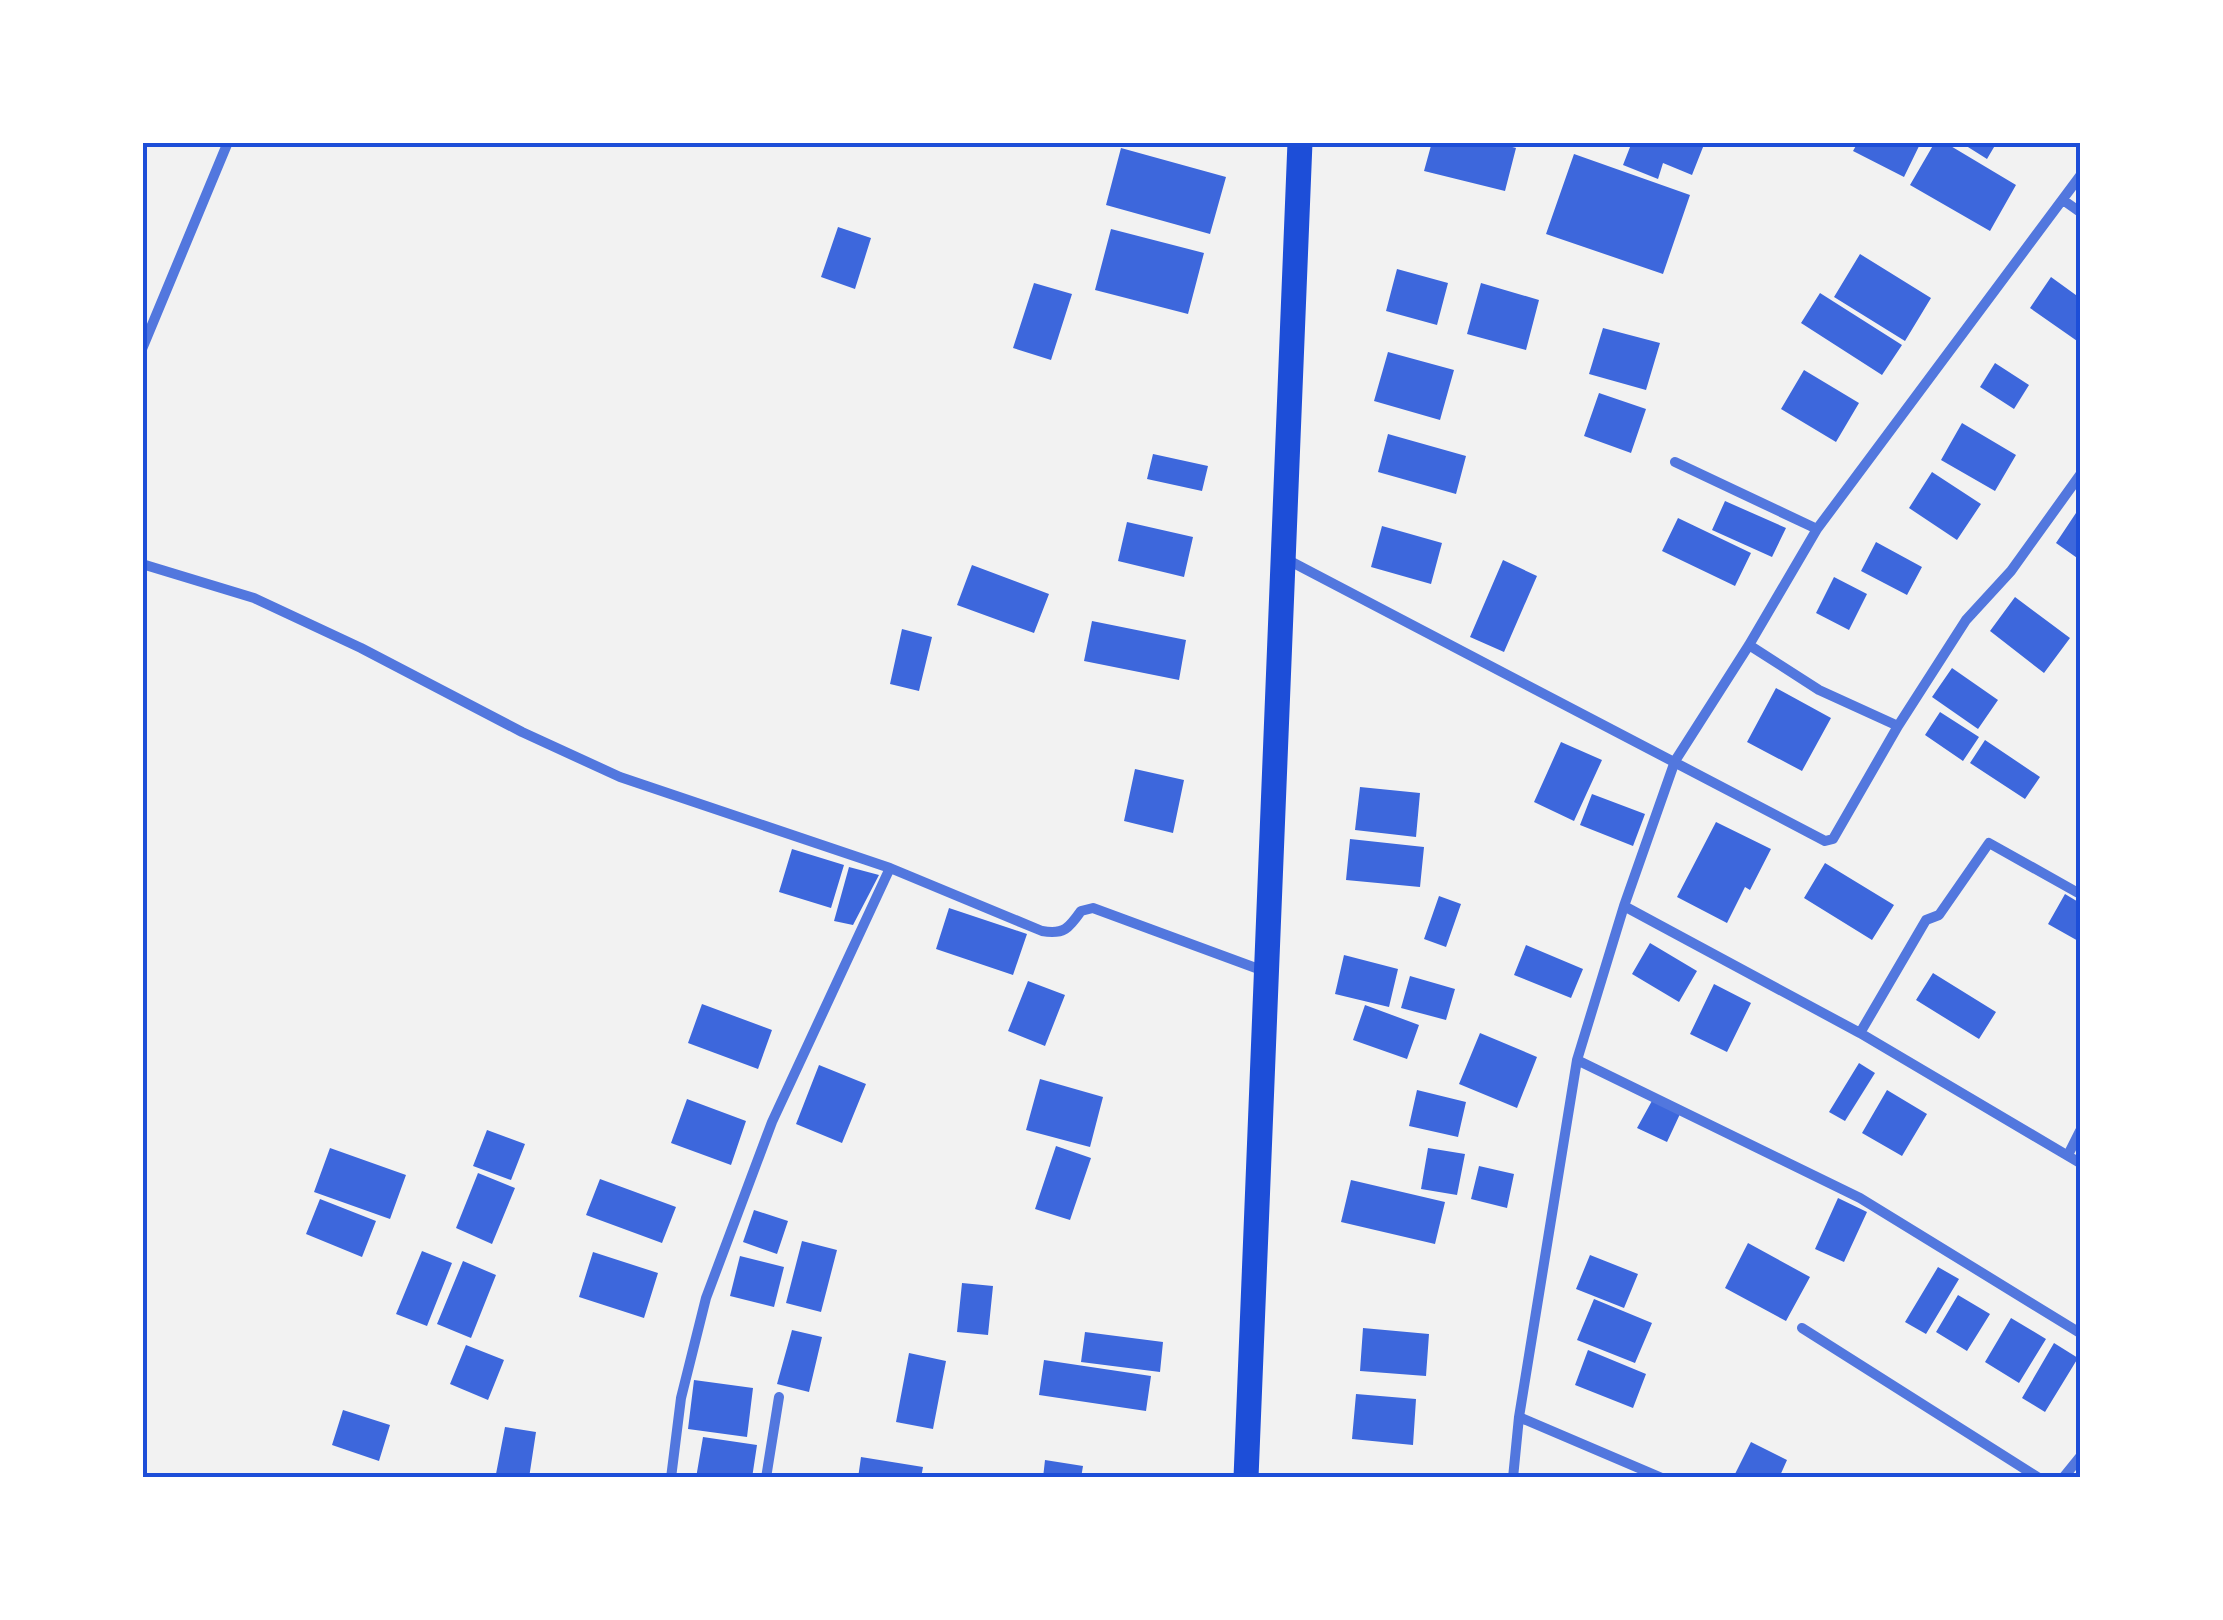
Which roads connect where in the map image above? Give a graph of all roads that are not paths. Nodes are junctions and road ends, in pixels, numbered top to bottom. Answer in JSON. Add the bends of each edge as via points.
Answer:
{"nodes":[{"id":1,"x":228,"y":142,"type":"edge"},
{"id":2,"x":1300,"y":142,"type":"edge"},
{"id":3,"x":2080,"y":176,"type":"edge"},
{"id":4,"x":2063,"y":200,"type":"junction"},
{"id":5,"x":2080,"y":212,"type":"edge"},
{"id":6,"x":142,"y":349,"type":"edge"},
{"id":7,"x":1675,"y":462,"type":"dead end"},
{"id":8,"x":2080,"y":475,"type":"edge"},
{"id":9,"x":1817,"y":529,"type":"junction"},
{"id":10,"x":1281,"y":556,"type":"junction"},
{"id":11,"x":142,"y":564,"type":"edge"},
{"id":12,"x":1749,"y":645,"type":"junction"},
{"id":13,"x":1898,"y":726,"type":"junction"},
{"id":14,"x":1676,"y":761,"type":"junction"},
{"id":15,"x":890,"y":868,"type":"junction"},
{"id":16,"x":2080,"y":894,"type":"edge"},
{"id":17,"x":1624,"y":906,"type":"junction"},
{"id":18,"x":1265,"y":972,"type":"junction"},
{"id":19,"x":1860,"y":1033,"type":"junction"},
{"id":20,"x":1578,"y":1060,"type":"junction"},
{"id":21,"x":2080,"y":1131,"type":"edge"},
{"id":22,"x":2068,"y":1155,"type":"junction"},
{"id":23,"x":2080,"y":1163,"type":"edge"},
{"id":24,"x":1802,"y":1328,"type":"dead end"},
{"id":25,"x":2080,"y":1332,"type":"edge"},
{"id":26,"x":778,"y":1396,"type":"dead end"},
{"id":27,"x":1518,"y":1417,"type":"junction"},
{"id":28,"x":2080,"y":1457,"type":"edge"},
{"id":29,"x":672,"y":1478,"type":"edge"},
{"id":30,"x":766,"y":1478,"type":"edge"},
{"id":31,"x":1246,"y":1478,"type":"edge"},
{"id":32,"x":1513,"y":1478,"type":"edge"},
{"id":33,"x":1662,"y":1478,"type":"edge"},
{"id":34,"x":2039,"y":1478,"type":"edge"},
{"id":35,"x":2063,"y":1478,"type":"edge"}],
"edges":[{"from":1,"to":6,"type":"street"},
{"from":2,"to":10,"type":"main road"},
{"from":3,"to":4,"type":"street"},
{"from":4,"to":5,"type":"street"},
{"from":4,"to":9,"type":"street"},
{"from":7,"to":9,"type":"street"},
{"from":8,"to":13,"type":"street","via":[[2011,571],[1966,620]]},
{"from":9,"to":12,"type":"street"},
{"from":10,"to":14,"type":"street"},
{"from":10,"to":18,"type":"main road"},
{"from":11,"to":15,"type":"street","via":[[254,598],[620,778]]},
{"from":12,"to":13,"type":"street","via":[[1818,690]]},
{"from":12,"to":14,"type":"street"},
{"from":13,"to":14,"type":"street","via":[[1829,841]]},
{"from":14,"to":17,"type":"street"},
{"from":15,"to":18,"type":"street","via":[[1042,930],[1068,930],[1081,911],[1092,908]]},
{"from":15,"to":29,"type":"street","via":[[772,1122],[706,1298],[681,1398]]},
{"from":16,"to":19,"type":"street","via":[[1989,843],[1939,915],[1926,920]]},
{"from":17,"to":19,"type":"street"},
{"from":17,"to":20,"type":"street"},
{"from":18,"to":31,"type":"main road"},
{"from":19,"to":22,"type":"street"},
{"from":20,"to":25,"type":"street","via":[[1860,1198]]},
{"from":20,"to":27,"type":"street"},
{"from":21,"to":22,"type":"street"},
{"from":22,"to":23,"type":"street"},
{"from":24,"to":34,"type":"street"},
{"from":26,"to":30,"type":"street"},
{"from":27,"to":32,"type":"street"},
{"from":27,"to":33,"type":"street"},
{"from":28,"to":35,"type":"street"}]}
